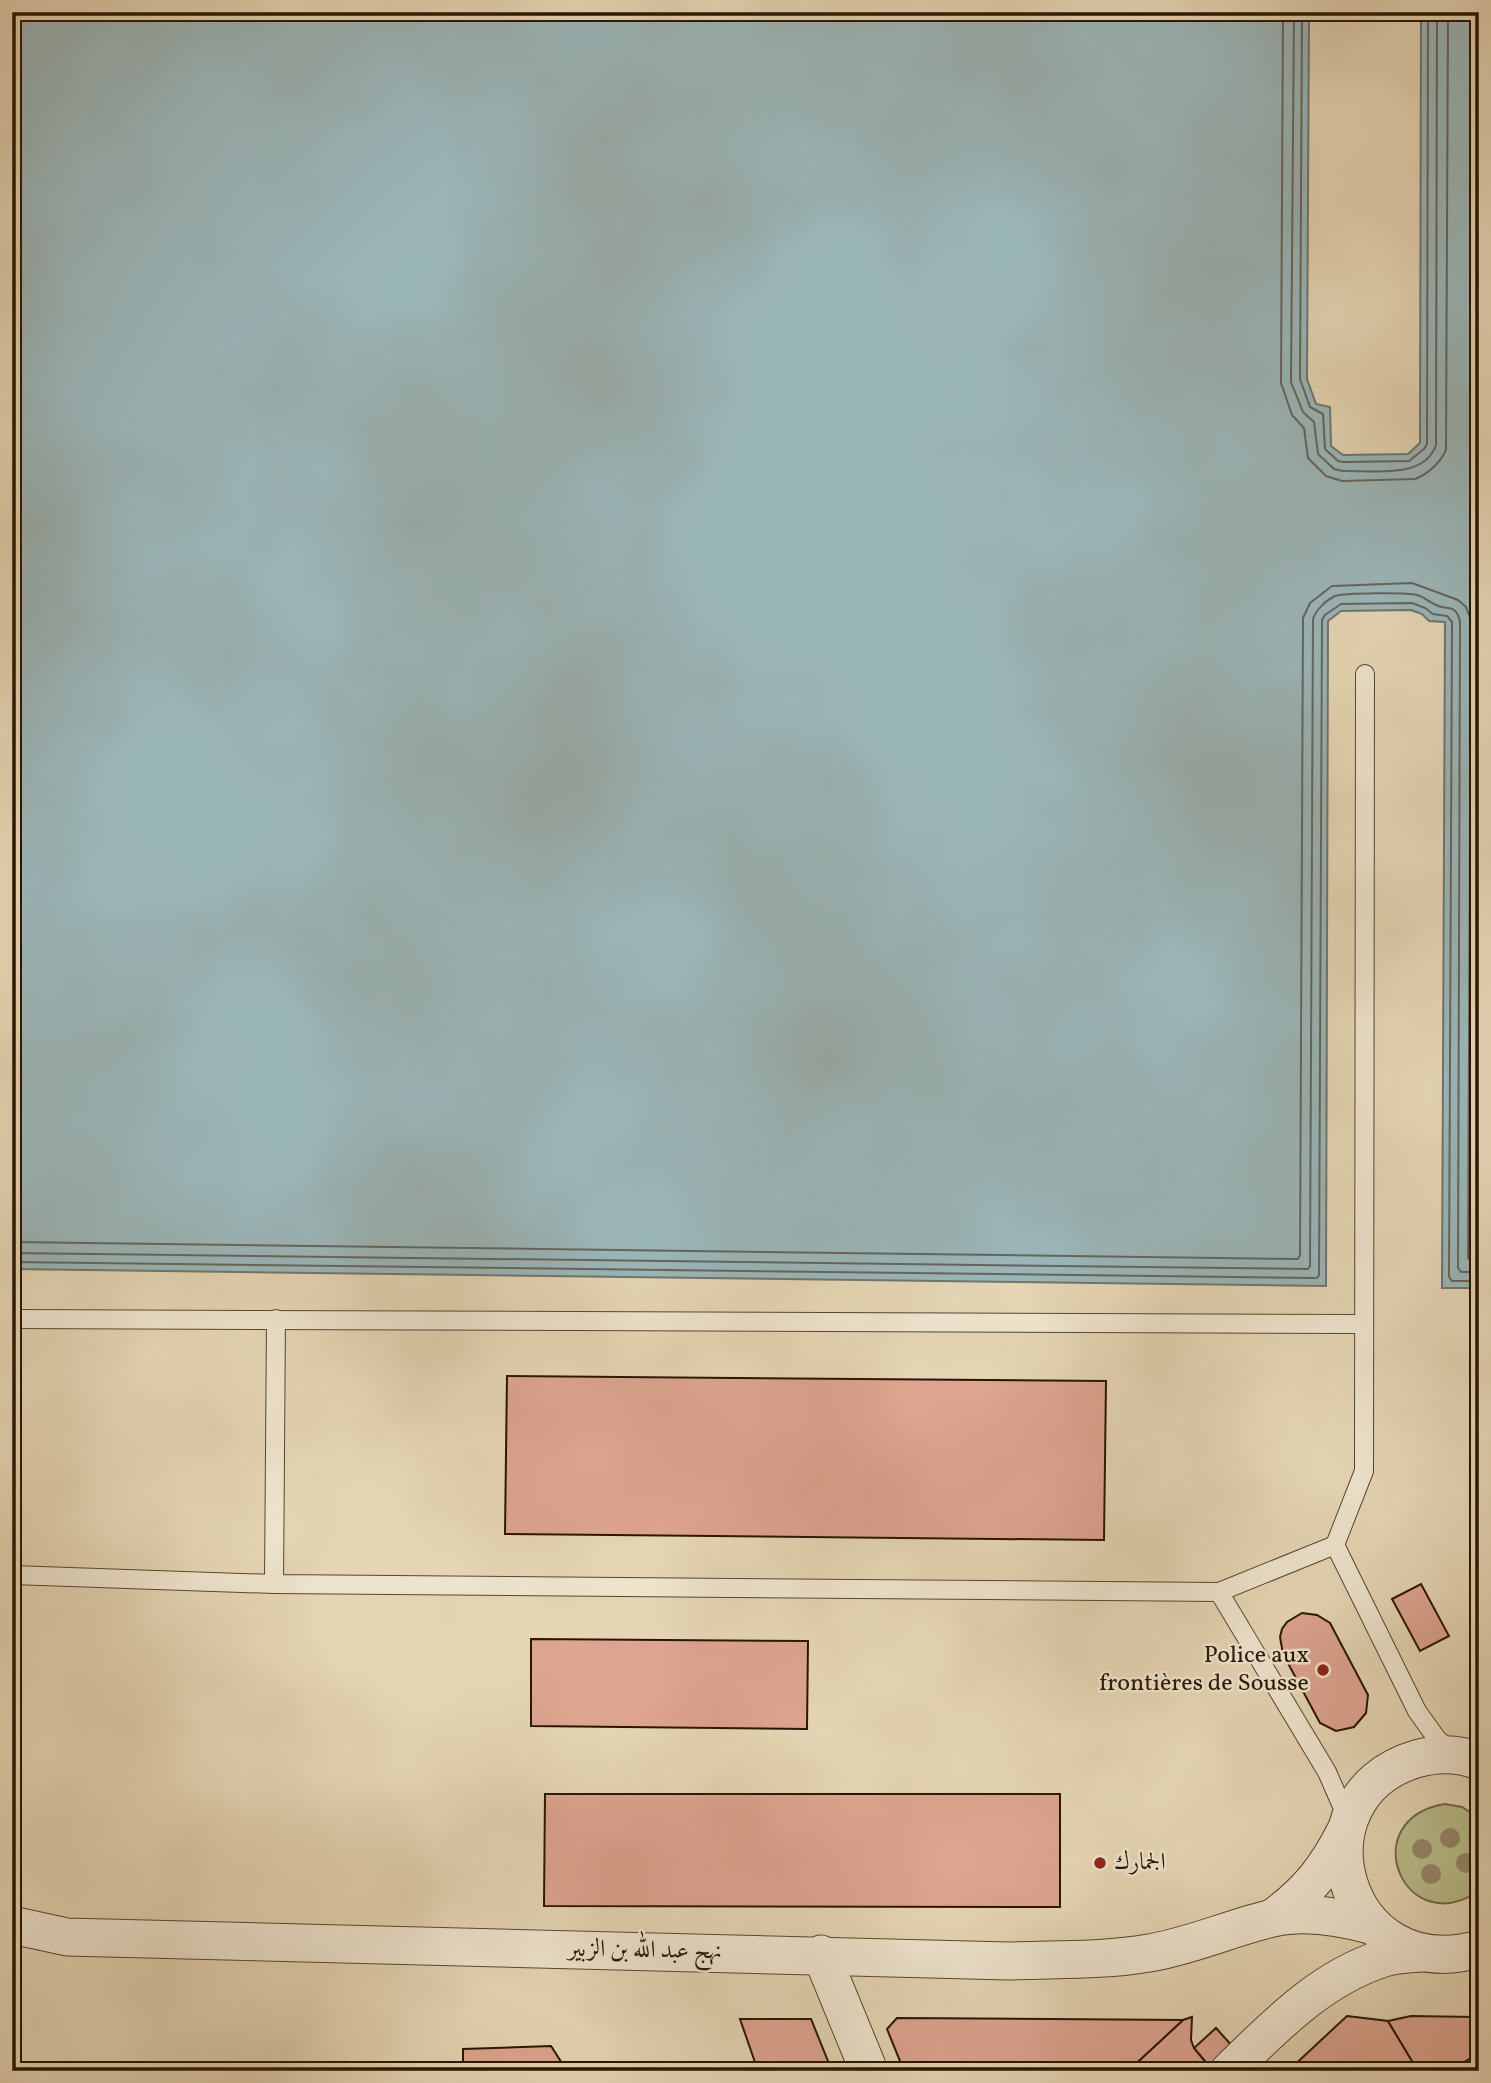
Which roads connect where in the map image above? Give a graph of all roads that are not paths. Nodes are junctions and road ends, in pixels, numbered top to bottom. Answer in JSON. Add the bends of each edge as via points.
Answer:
{"nodes":[{"id":1,"x":1365,"y":674,"type":"dead end"},
{"id":2,"x":276,"y":1319,"type":"junction"},
{"id":3,"x":12,"y":1320,"type":"edge"},
{"id":4,"x":1364,"y":1324,"type":"junction"},
{"id":5,"x":1335,"y":1545,"type":"junction"},
{"id":6,"x":12,"y":1575,"type":"edge"},
{"id":7,"x":274,"y":1584,"type":"junction"},
{"id":8,"x":1219,"y":1592,"type":"junction"},
{"id":9,"x":1471,"y":1758,"type":"edge"},
{"id":10,"x":1348,"y":1826,"type":"junction"},
{"id":11,"x":1274,"y":1917,"type":"junction"},
{"id":12,"x":12,"y":1925,"type":"edge"},
{"id":13,"x":1374,"y":1926,"type":"junction"},
{"id":14,"x":1422,"y":1953,"type":"junction"},
{"id":15,"x":1473,"y":1953,"type":"edge"},
{"id":16,"x":821,"y":1954,"type":"junction"},
{"id":17,"x":1231,"y":2070,"type":"edge"},
{"id":18,"x":869,"y":2071,"type":"edge"}],
"edges":[{"from":1,"to":4,"type":"lane"},
{"from":2,"to":3,"type":"lane"},
{"from":2,"to":4,"type":"lane"},
{"from":2,"to":7,"type":"lane"},
{"from":4,"to":5,"type":"lane","via":[[1364,1471]]},
{"from":5,"to":8,"type":"lane"},
{"from":5,"to":9,"type":"lane","via":[[1417,1711],[1437,1739]]},
{"from":6,"to":7,"type":"lane"},
{"from":7,"to":8,"type":"lane"},
{"from":8,"to":10,"type":"lane","via":[[1327,1772]]},
{"from":9,"to":10,"type":"street","name":"نهج عبد الله بن الزبير","via":[[1429,1755],[1402,1763],[1361,1798]]},
{"from":10,"to":11,"type":"street","name":"نهج عبد الله بن الزبير","via":[[1317,1879]]},
{"from":10,"to":13,"type":"street","via":[[1343,1856],[1347,1882]]},
{"from":11,"to":13,"type":"street","name":"نهج عبد الله بن الزبير","via":[[1324,1915]]},
{"from":11,"to":16,"type":"street","name":"نهج عبد الله بن الزبير","via":[[1188,1946],[1145,1954],[1009,1961]]},
{"from":12,"to":16,"type":"street","name":"نهج عبد الله بن الزبير","via":[[67,1937]]},
{"from":13,"to":14,"type":"street","via":[[1388,1938]]},
{"from":14,"to":15,"type":"street"},
{"from":14,"to":17,"type":"street","via":[[1387,1957],[1311,1994]]},
{"from":16,"to":18,"type":"street"}]}
